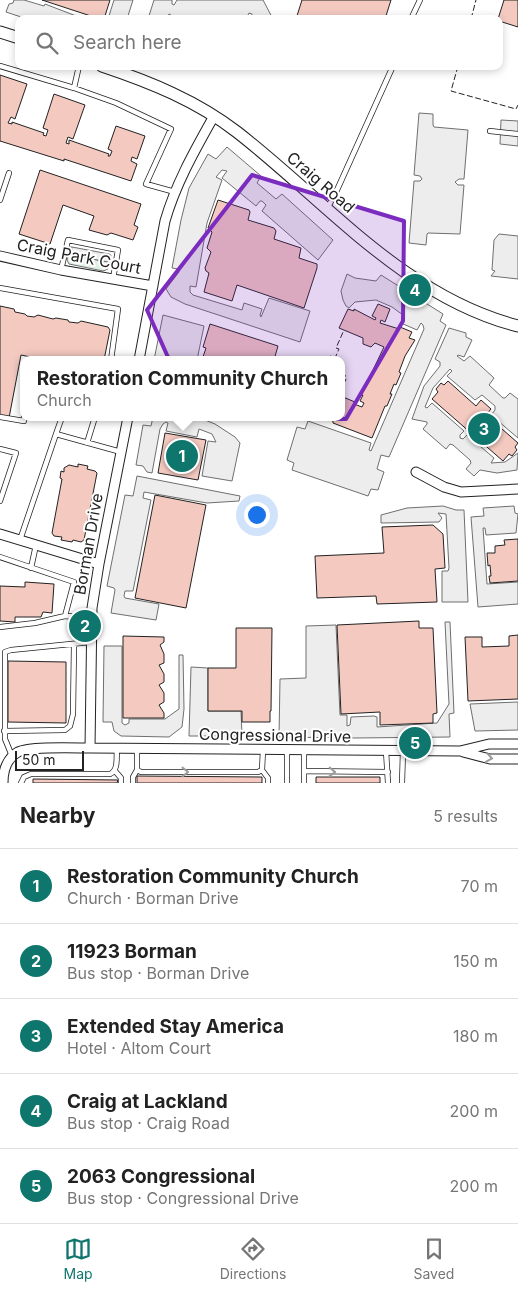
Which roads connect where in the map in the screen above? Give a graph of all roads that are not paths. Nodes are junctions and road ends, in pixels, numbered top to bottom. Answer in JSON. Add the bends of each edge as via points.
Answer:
{"nodes":[{"id":1,"x":420,"y":0,"type":"edge"},
{"id":2,"x":414,"y":15,"type":"edge"},
{"id":3,"x":0,"y":32,"type":"edge"},
{"id":4,"x":15,"y":37,"type":"edge"},
{"id":5,"x":0,"y":66,"type":"edge"},
{"id":6,"x":78,"y":70,"type":"edge"},
{"id":7,"x":113,"y":70,"type":"edge"},
{"id":8,"x":390,"y":70,"type":"edge"},
{"id":9,"x":74,"y":88,"type":"junction"},
{"id":10,"x":214,"y":116,"type":"junction"},
{"id":11,"x":490,"y":131,"type":"dead end"},
{"id":12,"x":518,"y":134,"type":"edge"},
{"id":13,"x":9,"y":174,"type":"dead end"},
{"id":14,"x":175,"y":192,"type":"junction"},
{"id":15,"x":0,"y":200,"type":"edge"},
{"id":16,"x":327,"y":208,"type":"junction"},
{"id":17,"x":0,"y":256,"type":"edge"},
{"id":18,"x":61,"y":270,"type":"junction"},
{"id":19,"x":113,"y":279,"type":"junction"},
{"id":20,"x":153,"y":286,"type":"junction"},
{"id":21,"x":0,"y":288,"type":"edge"},
{"id":22,"x":518,"y":326,"type":"edge"},
{"id":23,"x":112,"y":356,"type":"edge"},
{"id":24,"x":140,"y":356,"type":"edge"},
{"id":25,"x":0,"y":418,"type":"edge"},
{"id":26,"x":20,"y":420,"type":"edge"},
{"id":27,"x":61,"y":421,"type":"edge"},
{"id":28,"x":94,"y":421,"type":"edge"},
{"id":29,"x":127,"y":421,"type":"edge"},
{"id":30,"x":56,"y":434,"type":"junction"},
{"id":31,"x":87,"y":443,"type":"junction"},
{"id":32,"x":0,"y":449,"type":"edge"},
{"id":33,"x":121,"y":452,"type":"junction"},
{"id":34,"x":416,"y":472,"type":"dead end"},
{"id":35,"x":0,"y":479,"type":"edge"},
{"id":36,"x":7,"y":481,"type":"junction"},
{"id":37,"x":518,"y":489,"type":"edge"},
{"id":38,"x":0,"y":501,"type":"edge"},
{"id":39,"x":0,"y":534,"type":"edge"},
{"id":40,"x":20,"y":540,"type":"junction"},
{"id":41,"x":36,"y":545,"type":"junction"},
{"id":42,"x":0,"y":557,"type":"edge"},
{"id":43,"x":99,"y":564,"type":"junction"},
{"id":44,"x":31,"y":568,"type":"junction"},
{"id":45,"x":65,"y":616,"type":"junction"},
{"id":46,"x":92,"y":617,"type":"junction"},
{"id":47,"x":0,"y":627,"type":"edge"},
{"id":48,"x":92,"y":642,"type":"junction"},
{"id":49,"x":74,"y":644,"type":"junction"},
{"id":50,"x":4,"y":730,"type":"junction"},
{"id":51,"x":518,"y":744,"type":"edge"},
{"id":52,"x":0,"y":745,"type":"edge"},
{"id":53,"x":6,"y":745,"type":"junction"},
{"id":54,"x":90,"y":748,"type":"junction"},
{"id":55,"x":116,"y":748,"type":"junction"},
{"id":56,"x":137,"y":749,"type":"junction"},
{"id":57,"x":263,"y":750,"type":"junction"},
{"id":58,"x":287,"y":750,"type":"junction"},
{"id":59,"x":304,"y":750,"type":"junction"},
{"id":60,"x":386,"y":751,"type":"junction"},
{"id":61,"x":403,"y":751,"type":"junction"},
{"id":62,"x":460,"y":751,"type":"junction"},
{"id":63,"x":12,"y":757,"type":"junction"},
{"id":64,"x":518,"y":759,"type":"edge"},
{"id":65,"x":137,"y":770,"type":"junction"},
{"id":66,"x":262,"y":770,"type":"junction"},
{"id":67,"x":115,"y":771,"type":"junction"},
{"id":68,"x":304,"y":771,"type":"junction"},
{"id":69,"x":388,"y":772,"type":"junction"},
{"id":70,"x":3,"y":783,"type":"edge"},
{"id":71,"x":21,"y":783,"type":"edge"},
{"id":72,"x":121,"y":783,"type":"edge"},
{"id":73,"x":133,"y":783,"type":"edge"},
{"id":74,"x":268,"y":783,"type":"edge"},
{"id":75,"x":288,"y":783,"type":"edge"},
{"id":76,"x":304,"y":783,"type":"edge"},
{"id":77,"x":388,"y":783,"type":"edge"},
{"id":78,"x":402,"y":783,"type":"edge"}],
"edges":[{"from":1,"to":2,"type":"lane"},
{"from":3,"to":4,"type":"main road"},
{"from":5,"to":9,"type":"lane"},
{"from":6,"to":9,"type":"lane"},
{"from":7,"to":10,"type":"main road","name":"Craig Road","via":[[160,87]]},
{"from":8,"to":16,"type":"lane"},
{"from":9,"to":14,"type":"lane","via":[[116,103],[171,129],[146,184]]},
{"from":10,"to":14,"type":"street","via":[[188,161]]},
{"from":10,"to":16,"type":"main road","name":"Craig Road","via":[[237,131]]},
{"from":11,"to":12,"type":"lane"},
{"from":13,"to":15,"type":"lane"},
{"from":14,"to":20,"type":"street","via":[[165,221]]},
{"from":16,"to":22,"type":"main road","name":"Craig Road","via":[[419,281],[478,311]]},
{"from":17,"to":18,"type":"street","name":"Craig Park Court"},
{"from":18,"to":19,"type":"street","name":"Craig Park Court"},
{"from":18,"to":19,"type":"lane","via":[[68,240],[118,250]]},
{"from":19,"to":20,"type":"street","name":"Craig Park Court"},
{"from":20,"to":24,"type":"street"},
{"from":21,"to":23,"type":"lane","via":[[118,309]]},
{"from":25,"to":26,"type":"lane"},
{"from":27,"to":30,"type":"lane"},
{"from":28,"to":31,"type":"lane"},
{"from":29,"to":33,"type":"street","name":"Borman Drive"},
{"from":30,"to":31,"type":"lane"},
{"from":30,"to":40,"type":"lane"},
{"from":31,"to":33,"type":"lane"},
{"from":32,"to":36,"type":"lane","via":[[16,453]]},
{"from":33,"to":43,"type":"street","name":"Borman Drive"},
{"from":34,"to":37,"type":"street","via":[[461,492]]},
{"from":35,"to":36,"type":"lane"},
{"from":36,"to":38,"type":"lane"},
{"from":39,"to":40,"type":"street"},
{"from":40,"to":41,"type":"street"},
{"from":41,"to":43,"type":"street"},
{"from":41,"to":44,"type":"lane"},
{"from":42,"to":44,"type":"lane"},
{"from":43,"to":46,"type":"street","name":"Borman Drive"},
{"from":44,"to":45,"type":"lane","via":[[74,582]]},
{"from":45,"to":46,"type":"lane"},
{"from":45,"to":47,"type":"lane"},
{"from":46,"to":48,"type":"street","name":"Borman Drive"},
{"from":48,"to":49,"type":"lane"},
{"from":48,"to":54,"type":"street","name":"Borman Drive"},
{"from":49,"to":50,"type":"lane","via":[[5,652]]},
{"from":49,"to":50,"type":"lane","via":[[70,726],[65,730]]},
{"from":50,"to":53,"type":"lane"},
{"from":51,"to":62,"type":"street","name":"Congressional Drive","via":[[489,744]]},
{"from":52,"to":53,"type":"lane"},
{"from":53,"to":63,"type":"lane"},
{"from":54,"to":55,"type":"street","name":"Congressional Drive"},
{"from":54,"to":63,"type":"street","via":[[32,749]]},
{"from":55,"to":56,"type":"street","name":"Congressional Drive"},
{"from":55,"to":67,"type":"lane"},
{"from":56,"to":57,"type":"street","name":"Congressional Drive"},
{"from":56,"to":65,"type":"lane"},
{"from":57,"to":58,"type":"street","name":"Congressional Drive"},
{"from":57,"to":66,"type":"lane"},
{"from":58,"to":59,"type":"street","name":"Congressional Drive"},
{"from":58,"to":75,"type":"lane"},
{"from":59,"to":60,"type":"street","name":"Congressional Drive"},
{"from":59,"to":68,"type":"lane"},
{"from":60,"to":61,"type":"street","name":"Congressional Drive"},
{"from":60,"to":69,"type":"lane"},
{"from":61,"to":62,"type":"street","name":"Congressional Drive"},
{"from":61,"to":78,"type":"lane"},
{"from":62,"to":64,"type":"street","name":"Congressional Drive","one_way":true,"via":[[490,759]]},
{"from":63,"to":70,"type":"street","via":[[3,775]]},
{"from":65,"to":66,"type":"lane","one_way":true},
{"from":65,"to":73,"type":"lane"},
{"from":66,"to":74,"type":"lane"},
{"from":67,"to":71,"type":"lane","via":[[110,774],[31,774]]},
{"from":67,"to":72,"type":"lane"},
{"from":68,"to":69,"type":"lane","one_way":true},
{"from":68,"to":76,"type":"lane"},
{"from":69,"to":77,"type":"lane"}]}
